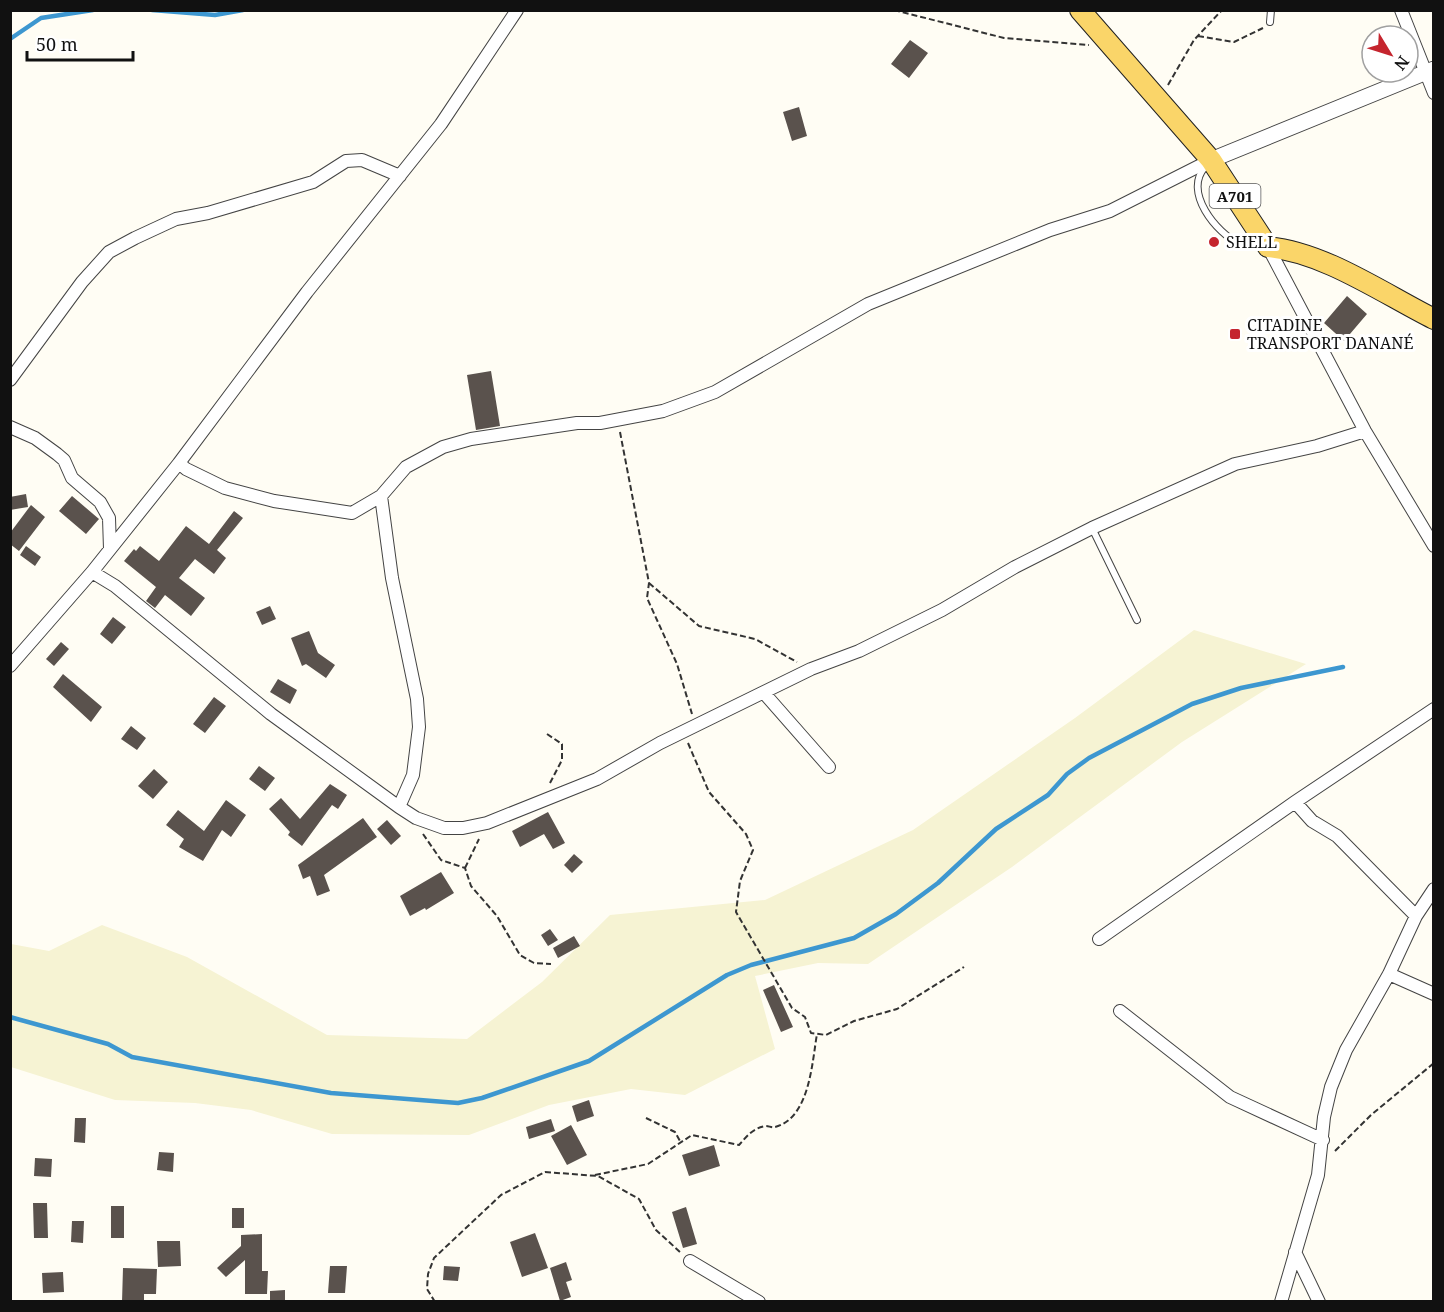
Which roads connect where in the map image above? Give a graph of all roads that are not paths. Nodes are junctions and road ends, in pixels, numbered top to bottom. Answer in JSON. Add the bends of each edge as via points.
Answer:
{"nodes":[{"id":1,"x":517,"y":10,"type":"edge"},
{"id":2,"x":1080,"y":10,"type":"edge"},
{"id":3,"x":1271,"y":10,"type":"edge"},
{"id":4,"x":1401,"y":10,"type":"edge"},
{"id":5,"x":1270,"y":22,"type":"road end"},
{"id":6,"x":1429,"y":71,"type":"edge"},
{"id":7,"x":1434,"y":93,"type":"edge"},
{"id":8,"x":1211,"y":160,"type":"junction"},
{"id":9,"x":400,"y":176,"type":"junction"},
{"id":10,"x":1268,"y":247,"type":"junction"},
{"id":11,"x":1434,"y":319,"type":"edge"},
{"id":12,"x":10,"y":380,"type":"edge"},
{"id":13,"x":10,"y":427,"type":"edge"},
{"id":14,"x":1365,"y":431,"type":"junction"},
{"id":15,"x":179,"y":463,"type":"junction"},
{"id":16,"x":381,"y":496,"type":"junction"},
{"id":17,"x":1092,"y":528,"type":"junction"},
{"id":18,"x":1434,"y":546,"type":"edge"},
{"id":19,"x":110,"y":549,"type":"junction"},
{"id":20,"x":92,"y":572,"type":"junction"},
{"id":21,"x":1137,"y":620,"type":"dead end"},
{"id":22,"x":10,"y":666,"type":"edge"},
{"id":23,"x":764,"y":693,"type":"junction"},
{"id":24,"x":1434,"y":709,"type":"edge"},
{"id":25,"x":829,"y":767,"type":"dead end"},
{"id":26,"x":1295,"y":802,"type":"junction"},
{"id":27,"x":399,"y":807,"type":"junction"},
{"id":28,"x":1434,"y":890,"type":"edge"},
{"id":29,"x":1416,"y":916,"type":"junction"},
{"id":30,"x":1099,"y":939,"type":"dead end"},
{"id":31,"x":1389,"y":974,"type":"junction"},
{"id":32,"x":1434,"y":994,"type":"edge"},
{"id":33,"x":1120,"y":1011,"type":"dead end"},
{"id":34,"x":1323,"y":1140,"type":"junction"},
{"id":35,"x":1294,"y":1252,"type":"junction"},
{"id":36,"x":690,"y":1261,"type":"road end"},
{"id":37,"x":759,"y":1302,"type":"edge"},
{"id":38,"x":1281,"y":1302,"type":"edge"},
{"id":39,"x":1319,"y":1302,"type":"edge"}],
"edges":[{"from":1,"to":9,"type":"street","via":[[452,108]]},
{"from":2,"to":8,"type":"main road","number":"A701"},
{"from":3,"to":5,"type":"lane"},
{"from":4,"to":6,"type":"street"},
{"from":6,"to":7,"type":"street"},
{"from":6,"to":8,"type":"street"},
{"from":8,"to":10,"type":"main road","number":"A701"},
{"from":8,"to":10,"type":"lane","via":[[1199,173],[1198,192],[1212,222],[1241,245]]},
{"from":8,"to":16,"type":"street","via":[[1110,211],[1050,230],[868,304],[716,392],[663,411],[471,439],[443,447],[406,467]]},
{"from":9,"to":12,"type":"street","via":[[362,160],[346,161],[313,182],[176,219],[135,238],[109,252],[82,282]]},
{"from":9,"to":15,"type":"street"},
{"from":10,"to":11,"type":"main road","via":[[1292,249]]},
{"from":10,"to":14,"type":"street"},
{"from":13,"to":19,"type":"street","via":[[57,454],[72,478],[100,502],[109,518]]},
{"from":14,"to":17,"type":"street","via":[[1235,465]]},
{"from":14,"to":18,"type":"street"},
{"from":15,"to":16,"type":"street","via":[[225,488],[274,501],[352,513]]},
{"from":15,"to":19,"type":"street"},
{"from":16,"to":27,"type":"street","via":[[419,727],[413,775]]},
{"from":17,"to":21,"type":"lane"},
{"from":17,"to":23,"type":"street","via":[[942,610]]},
{"from":19,"to":20,"type":"street"},
{"from":20,"to":22,"type":"street"},
{"from":20,"to":27,"type":"street","via":[[116,586],[271,714]]},
{"from":23,"to":25,"type":"street"},
{"from":23,"to":27,"type":"street","via":[[660,743],[597,779],[487,823],[444,828]]},
{"from":24,"to":26,"type":"street"},
{"from":26,"to":29,"type":"street","via":[[1312,821],[1337,836]]},
{"from":26,"to":30,"type":"street"},
{"from":28,"to":29,"type":"street"},
{"from":29,"to":31,"type":"street"},
{"from":31,"to":32,"type":"street"},
{"from":31,"to":34,"type":"street","via":[[1346,1050],[1331,1086],[1323,1117]]},
{"from":33,"to":34,"type":"street","via":[[1230,1097]]},
{"from":34,"to":35,"type":"street","via":[[1320,1165]]},
{"from":35,"to":38,"type":"street"},
{"from":35,"to":39,"type":"street"},
{"from":36,"to":37,"type":"street"}]}
